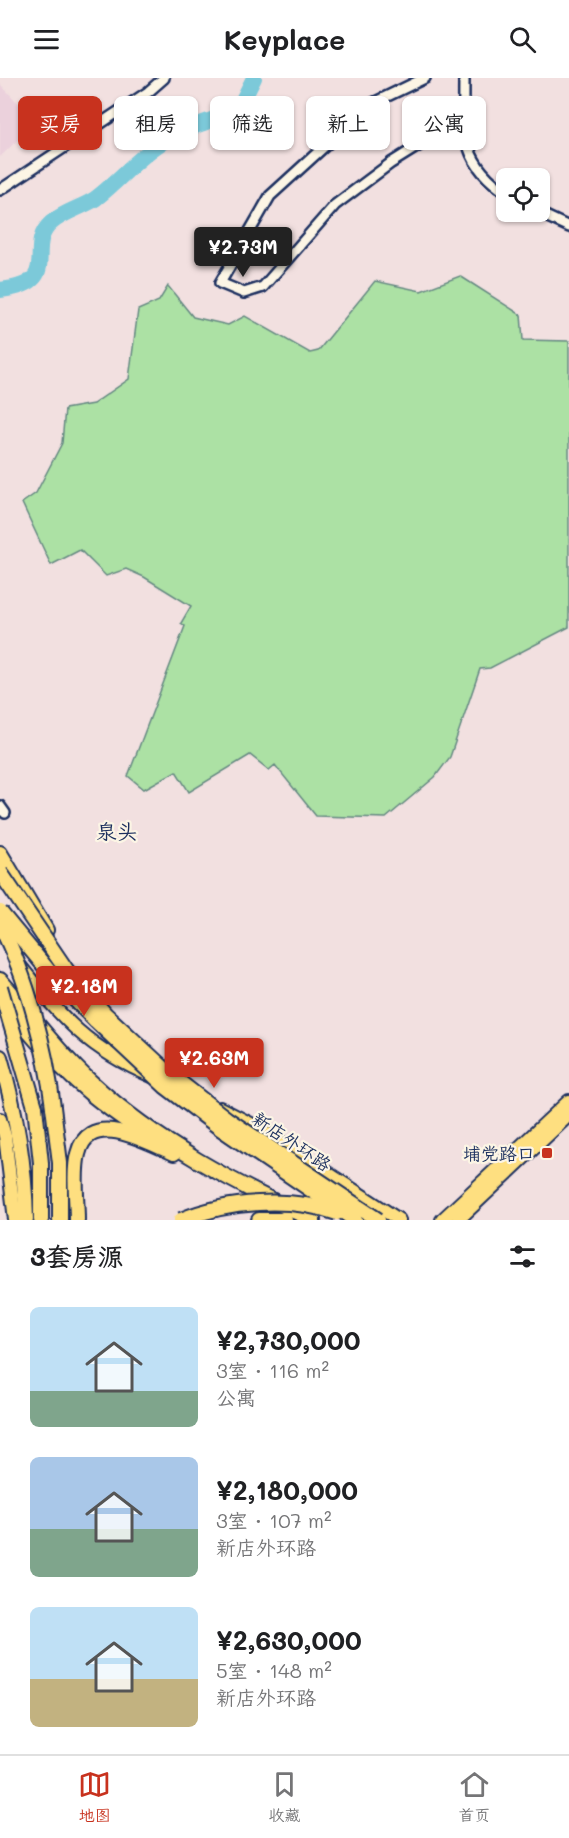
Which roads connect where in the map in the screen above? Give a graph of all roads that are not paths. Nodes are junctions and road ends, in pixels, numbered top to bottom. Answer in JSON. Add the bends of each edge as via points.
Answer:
{"nodes":[{"id":1,"x":164,"y":78,"type":"edge"},
{"id":2,"x":425,"y":78,"type":"edge"},
{"id":3,"x":464,"y":78,"type":"edge"},
{"id":4,"x":464,"y":96,"type":"edge"},
{"id":5,"x":412,"y":150,"type":"edge"},
{"id":6,"x":470,"y":150,"type":"edge"},
{"id":7,"x":496,"y":186,"type":"edge"},
{"id":8,"x":0,"y":190,"type":"edge"},
{"id":9,"x":550,"y":218,"type":"edge"},
{"id":10,"x":569,"y":227,"type":"edge"},
{"id":11,"x":0,"y":853,"type":"edge"},
{"id":12,"x":0,"y":872,"type":"edge"},
{"id":13,"x":0,"y":912,"type":"edge"},
{"id":14,"x":0,"y":925,"type":"edge"},
{"id":15,"x":50,"y":937,"type":"joint"},
{"id":16,"x":0,"y":940,"type":"edge"},
{"id":17,"x":0,"y":980,"type":"edge"},
{"id":18,"x":0,"y":987,"type":"edge"},
{"id":19,"x":0,"y":997,"type":"edge"},
{"id":20,"x":0,"y":1057,"type":"edge"},
{"id":21,"x":175,"y":1086,"type":"junction"},
{"id":22,"x":569,"y":1101,"type":"edge"},
{"id":23,"x":569,"y":1115,"type":"edge"},
{"id":24,"x":0,"y":1119,"type":"edge"},
{"id":25,"x":197,"y":1162,"type":"junction"},
{"id":26,"x":15,"y":1220,"type":"edge"},
{"id":27,"x":26,"y":1220,"type":"edge"},
{"id":28,"x":41,"y":1220,"type":"edge"},
{"id":29,"x":60,"y":1220,"type":"edge"},
{"id":30,"x":77,"y":1220,"type":"edge"},
{"id":31,"x":181,"y":1220,"type":"edge"},
{"id":32,"x":259,"y":1220,"type":"edge"},
{"id":33,"x":285,"y":1220,"type":"edge"},
{"id":34,"x":313,"y":1220,"type":"edge"},
{"id":35,"x":357,"y":1220,"type":"edge"},
{"id":36,"x":378,"y":1220,"type":"edge"},
{"id":37,"x":399,"y":1220,"type":"edge"},
{"id":38,"x":442,"y":1220,"type":"edge"},
{"id":39,"x":458,"y":1220,"type":"edge"}],
"edges":[{"from":1,"to":8,"type":"street"},
{"from":2,"to":5,"type":"street","via":[[371,104],[270,196],[220,283],[244,293],[263,287],[335,205]]},
{"from":3,"to":4,"type":"street"},
{"from":6,"to":7,"type":"street","via":[[486,179]]},
{"from":9,"to":10,"type":"street"},
{"from":11,"to":15,"type":"highway"},
{"from":12,"to":36,"type":"highway","name":"新店外环路","bridge":true,"via":[[67,971],[105,1014],[227,1119]]},
{"from":13,"to":35,"type":"highway","name":"新店外环路","bridge":true,"via":[[72,996],[165,1086]]},
{"from":14,"to":29,"type":"highway","bridge":true,"via":[[30,1002],[49,1072],[60,1163]]},
{"from":15,"to":21,"type":"main road","via":[[109,1041]]},
{"from":16,"to":21,"type":"main road","via":[[53,1009],[87,1039],[117,1061]]},
{"from":17,"to":25,"type":"highway","via":[[92,1083]]},
{"from":18,"to":28,"type":"highway","bridge":true,"via":[[35,1107],[41,1163]]},
{"from":19,"to":25,"type":"main road","via":[[55,1064],[83,1090],[137,1130]]},
{"from":20,"to":27,"type":"highway","via":[[15,1113],[25,1180]]},
{"from":21,"to":37,"type":"main road","via":[[259,1128]]},
{"from":22,"to":38,"type":"main road"},
{"from":23,"to":39,"type":"main road"},
{"from":24,"to":26,"type":"main road"},
{"from":25,"to":30,"type":"highway","via":[[132,1136],[101,1129],[91,1135],[78,1155]]},
{"from":25,"to":34,"type":"highway"},
{"from":31,"to":35,"type":"highway","bridge":true,"via":[[223,1208],[299,1204]]},
{"from":32,"to":33,"type":"highway"}]}
